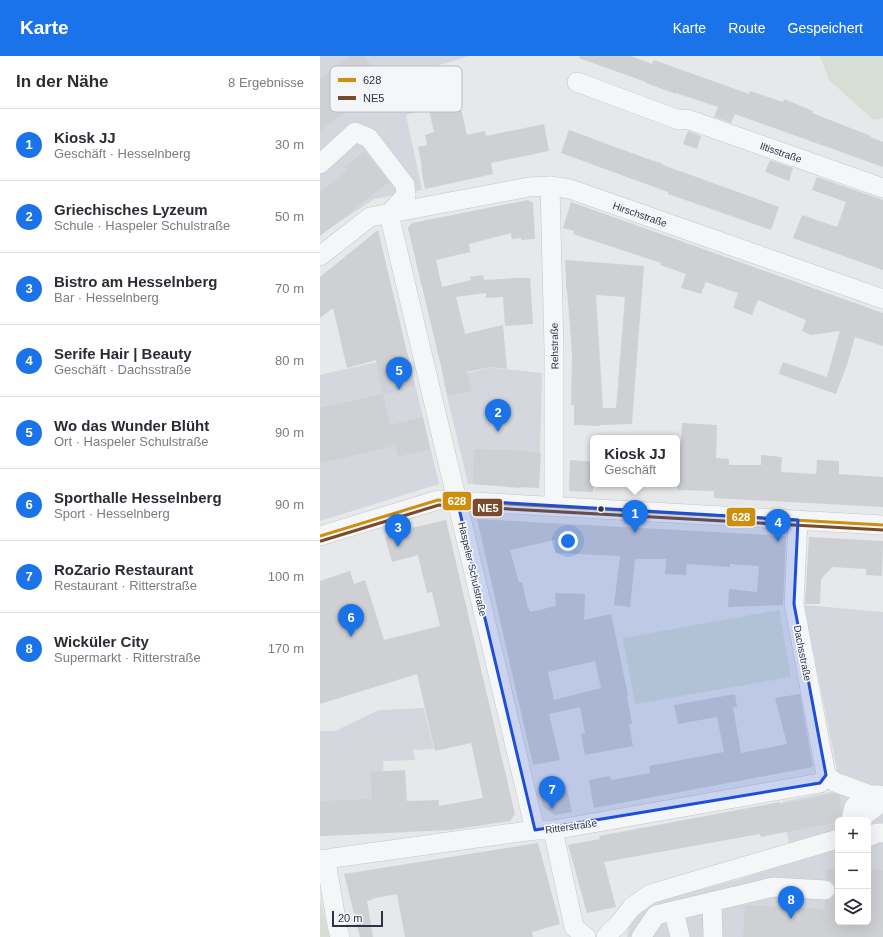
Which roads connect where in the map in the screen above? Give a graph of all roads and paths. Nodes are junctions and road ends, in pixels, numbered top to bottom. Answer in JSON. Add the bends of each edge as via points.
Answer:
{"nodes":[{"id":1,"x":577,"y":82,"type":"dead end"},
{"id":2,"x":320,"y":164,"type":"edge"},
{"id":3,"x":550,"y":186,"type":"junction"},
{"id":4,"x":883,"y":188,"type":"edge"},
{"id":5,"x":389,"y":214,"type":"junction"},
{"id":6,"x":320,"y":256,"type":"edge"},
{"id":7,"x":883,"y":299,"type":"edge"},
{"id":8,"x":457,"y":500,"type":"junction"},
{"id":9,"x":554,"y":506,"type":"junction"},
{"id":10,"x":798,"y":520,"type":"junction"},
{"id":11,"x":883,"y":525,"type":"edge"},
{"id":12,"x":320,"y":536,"type":"edge"},
{"id":13,"x":823,"y":779,"type":"junction"},
{"id":14,"x":879,"y":798,"type":"edge"},
{"id":15,"x":883,"y":811,"type":"edge"},
{"id":16,"x":852,"y":817,"type":"edge"},
{"id":17,"x":863,"y":817,"type":"edge"},
{"id":18,"x":871,"y":821,"type":"edge"},
{"id":19,"x":544,"y":830,"type":"junction"},
{"id":20,"x":883,"y":833,"type":"edge"},
{"id":21,"x":871,"y":836,"type":"edge"},
{"id":22,"x":835,"y":839,"type":"edge"},
{"id":23,"x":321,"y":860,"type":"edge"},
{"id":24,"x":825,"y":890,"type":"dead end"},
{"id":25,"x":712,"y":902,"type":"junction"},
{"id":26,"x":674,"y":910,"type":"junction"},
{"id":27,"x":580,"y":932,"type":"edge"},
{"id":28,"x":614,"y":933,"type":"edge"},
{"id":29,"x":340,"y":937,"type":"edge"},
{"id":30,"x":641,"y":937,"type":"edge"},
{"id":31,"x":680,"y":937,"type":"edge"},
{"id":32,"x":713,"y":937,"type":"edge"}],
"edges":[{"from":1,"to":4,"type":"street","name":"Iltisstraße","via":[[679,120],[687,119]]},
{"from":2,"to":5,"type":"street","via":[[355,132],[369,138],[405,185],[406,195]]},
{"from":3,"to":5,"type":"street","name":"Hirschstraße","via":[[529,187]]},
{"from":3,"to":7,"type":"street","name":"Hirschstraße","via":[[570,189]]},
{"from":3,"to":9,"type":"street","name":"Rehstraße"},
{"from":5,"to":6,"type":"street","name":"Hirschstraße","via":[[370,217]]},
{"from":5,"to":8,"type":"street","name":"Haspeler Schulstraße"},
{"from":8,"to":9,"type":"street"},
{"from":8,"to":12,"type":"street","via":[[438,500]]},
{"from":8,"to":19,"type":"street","name":"Haspeler Schulstraße"},
{"from":9,"to":10,"type":"street"},
{"from":10,"to":11,"type":"street"},
{"from":10,"to":13,"type":"street","name":"Dachsstraße","via":[[794,604]]},
{"from":13,"to":14,"type":"street"},
{"from":13,"to":19,"type":"street","name":"Ritterstraße"},
{"from":14,"to":16,"type":"street","via":[[864,797],[854,807]]},
{"from":14,"to":17,"type":"street","via":[[879,804]]},
{"from":15,"to":18,"type":"street"},
{"from":19,"to":23,"type":"street","name":"Ritterstraße"},
{"from":19,"to":27,"type":"street","name":"Haspeler Schulstraße"},
{"from":20,"to":21,"type":"street"},
{"from":22,"to":28,"type":"street","via":[[650,894],[632,907]]},
{"from":23,"to":29,"type":"street","via":[[327,867]]},
{"from":24,"to":25,"type":"street","via":[[773,887]]},
{"from":25,"to":26,"type":"street"},
{"from":25,"to":32,"type":"street"},
{"from":26,"to":30,"type":"street","via":[[656,915]]},
{"from":26,"to":31,"type":"street"}]}
